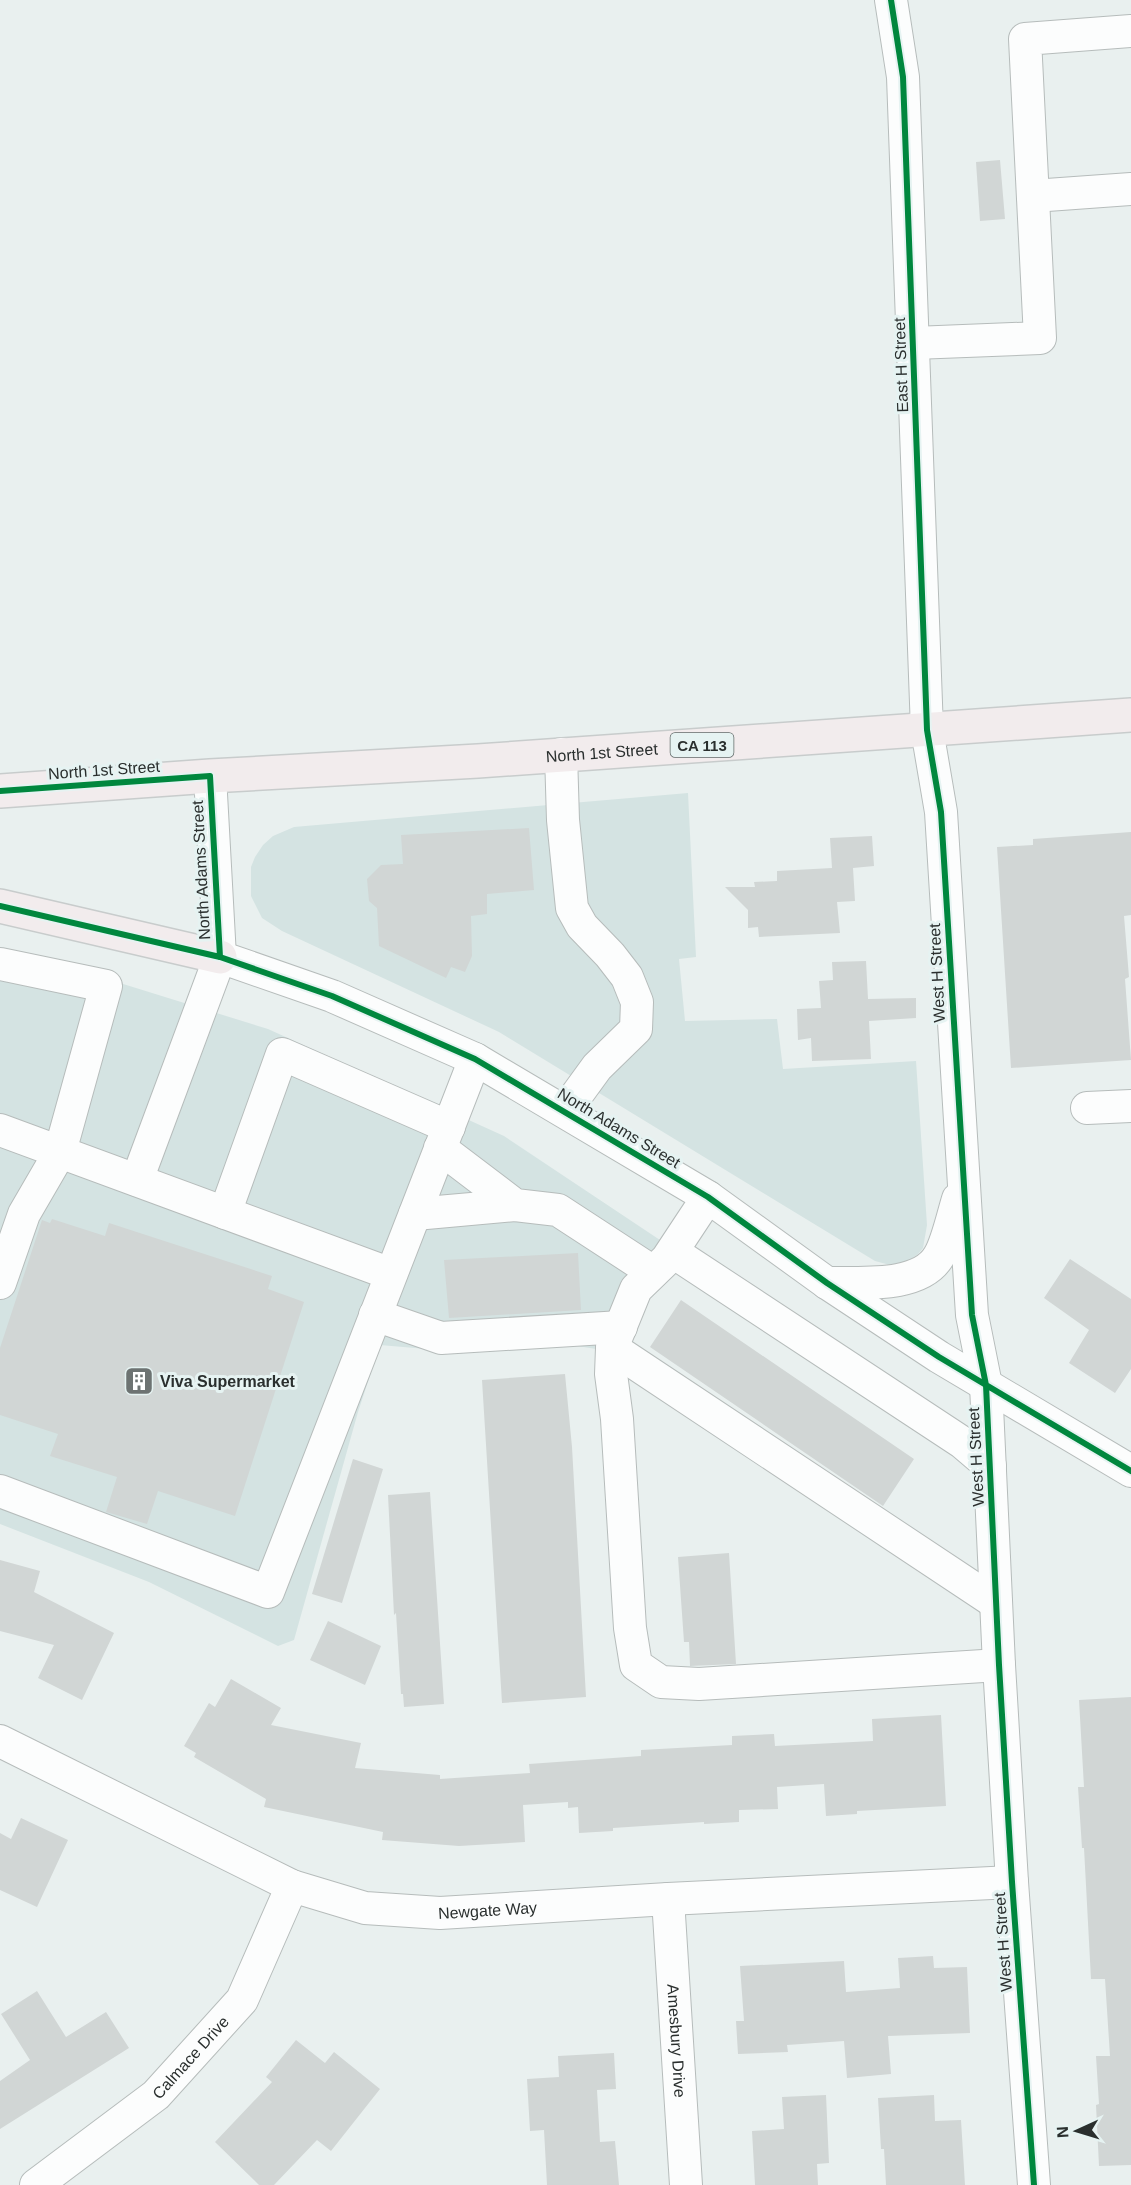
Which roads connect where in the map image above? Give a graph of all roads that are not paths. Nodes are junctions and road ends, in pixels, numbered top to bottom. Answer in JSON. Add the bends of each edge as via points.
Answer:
{"nodes":[{"id":1,"x":891,"y":0,"type":"edge"},
{"id":2,"x":1131,"y":31,"type":"edge"},
{"id":3,"x":1131,"y":189,"type":"edge"},
{"id":4,"x":1033,"y":196,"type":"junction"},
{"id":5,"x":914,"y":343,"type":"junction"},
{"id":6,"x":1131,"y":715,"type":"edge"},
{"id":7,"x":927,"y":730,"type":"junction"},
{"id":8,"x":561,"y":754,"type":"junction"},
{"id":9,"x":210,"y":776,"type":"junction"},
{"id":10,"x":0,"y":791,"type":"edge"},
{"id":11,"x":0,"y":906,"type":"edge"},
{"id":12,"x":219,"y":957,"type":"junction"},
{"id":13,"x":0,"y":964,"type":"edge"},
{"id":14,"x":475,"y":1059,"type":"junction"},
{"id":15,"x":1131,"y":1106,"type":"edge"},
{"id":16,"x":1087,"y":1108,"type":"dead end"},
{"id":17,"x":565,"y":1111,"type":"junction"},
{"id":18,"x":0,"y":1130,"type":"edge"},
{"id":19,"x":445,"y":1137,"type":"junction"},
{"id":20,"x":60,"y":1152,"type":"junction"},
{"id":21,"x":137,"y":1180,"type":"junction"},
{"id":22,"x":962,"y":1184,"type":"junction"},
{"id":23,"x":708,"y":1197,"type":"junction"},
{"id":24,"x":515,"y":1205,"type":"junction"},
{"id":25,"x":225,"y":1213,"type":"junction"},
{"id":26,"x":415,"y":1214,"type":"junction"},
{"id":27,"x":663,"y":1262,"type":"junction"},
{"id":28,"x":392,"y":1274,"type":"junction"},
{"id":29,"x":0,"y":1283,"type":"edge"},
{"id":30,"x":827,"y":1283,"type":"junction"},
{"id":31,"x":375,"y":1315,"type":"junction"},
{"id":32,"x":616,"y":1337,"type":"junction"},
{"id":33,"x":986,"y":1385,"type":"junction"},
{"id":34,"x":990,"y":1466,"type":"junction"},
{"id":35,"x":1131,"y":1471,"type":"edge"},
{"id":36,"x":0,"y":1491,"type":"edge"},
{"id":37,"x":996,"y":1603,"type":"junction"},
{"id":38,"x":999,"y":1665,"type":"junction"},
{"id":39,"x":0,"y":1741,"type":"edge"},
{"id":40,"x":1012,"y":1882,"type":"junction"},
{"id":41,"x":292,"y":1886,"type":"junction"},
{"id":42,"x":668,"y":1899,"type":"junction"},
{"id":43,"x":36,"y":2185,"type":"edge"},
{"id":44,"x":686,"y":2185,"type":"edge"},
{"id":45,"x":1034,"y":2185,"type":"edge"}],
"edges":[{"from":1,"to":5,"type":"street","name":"East H Street","via":[[903,77]]},
{"from":2,"to":4,"type":"street","via":[[1025,39]]},
{"from":3,"to":4,"type":"street"},
{"from":4,"to":5,"type":"street","via":[[1040,338]]},
{"from":5,"to":7,"type":"street","name":"East H Street"},
{"from":6,"to":7,"type":"main road","name":"North 1st Street","number":"CA 113"},
{"from":7,"to":8,"type":"main road","name":"North 1st Street","number":"CA 113"},
{"from":7,"to":22,"type":"street","name":"West H Street","via":[[941,812]]},
{"from":8,"to":9,"type":"main road","name":"North 1st Street","number":"CA 113"},
{"from":8,"to":17,"type":"street","via":[[572,908],[582,926],[627,977],[637,1002],[636,1029],[597,1067]]},
{"from":9,"to":10,"type":"main road","name":"North 1st Street","number":"CA 113"},
{"from":9,"to":12,"type":"street","name":"North Adams Street"},
{"from":11,"to":12,"type":"main road"},
{"from":12,"to":14,"type":"street","name":"North Adams Street","via":[[332,996]]},
{"from":12,"to":21,"type":"street"},
{"from":13,"to":20,"type":"street","via":[[106,986]]},
{"from":14,"to":17,"type":"street","name":"North Adams Street"},
{"from":14,"to":19,"type":"street"},
{"from":15,"to":16,"type":"street"},
{"from":17,"to":23,"type":"street","name":"North Adams Street"},
{"from":18,"to":20,"type":"street"},
{"from":19,"to":24,"type":"street"},
{"from":19,"to":25,"type":"street","via":[[282,1054]]},
{"from":19,"to":26,"type":"street"},
{"from":20,"to":21,"type":"street"},
{"from":20,"to":29,"type":"street","via":[[24,1214]]},
{"from":21,"to":25,"type":"street"},
{"from":22,"to":30,"type":"street","via":[[939,1256],[931,1266],[918,1275],[896,1281]]},
{"from":22,"to":33,"type":"street","name":"West H Street","via":[[972,1316]]},
{"from":23,"to":27,"type":"street"},
{"from":23,"to":30,"type":"street","name":"North Adams Street"},
{"from":24,"to":26,"type":"street"},
{"from":24,"to":27,"type":"street","via":[[558,1210]]},
{"from":25,"to":28,"type":"street"},
{"from":26,"to":28,"type":"street"},
{"from":27,"to":32,"type":"street","via":[[636,1289]]},
{"from":27,"to":34,"type":"street","via":[[963,1443]]},
{"from":28,"to":31,"type":"street"},
{"from":30,"to":33,"type":"street","name":"North Adams Street"},
{"from":31,"to":32,"type":"street","via":[[441,1338]]},
{"from":31,"to":36,"type":"street","via":[[268,1592]]},
{"from":32,"to":37,"type":"street"},
{"from":32,"to":38,"type":"street","via":[[611,1374],[636,1665],[660,1682],[699,1684]]},
{"from":33,"to":34,"type":"street","name":"West H Street"},
{"from":33,"to":35,"type":"street","name":"North Adams Street"},
{"from":34,"to":37,"type":"street","name":"West H Street"},
{"from":37,"to":38,"type":"street","name":"West H Street"},
{"from":38,"to":40,"type":"street","name":"West H Street"},
{"from":39,"to":41,"type":"street","name":"Newgate Way"},
{"from":40,"to":42,"type":"street","name":"Newgate Way"},
{"from":40,"to":45,"type":"street","name":"West H Street"},
{"from":41,"to":42,"type":"street","name":"Newgate Way","via":[[365,1908],[440,1913]]},
{"from":41,"to":43,"type":"street","name":"Calmace Drive","via":[[242,2000],[156,2095]]},
{"from":42,"to":44,"type":"street","name":"Amesbury Drive"}]}
